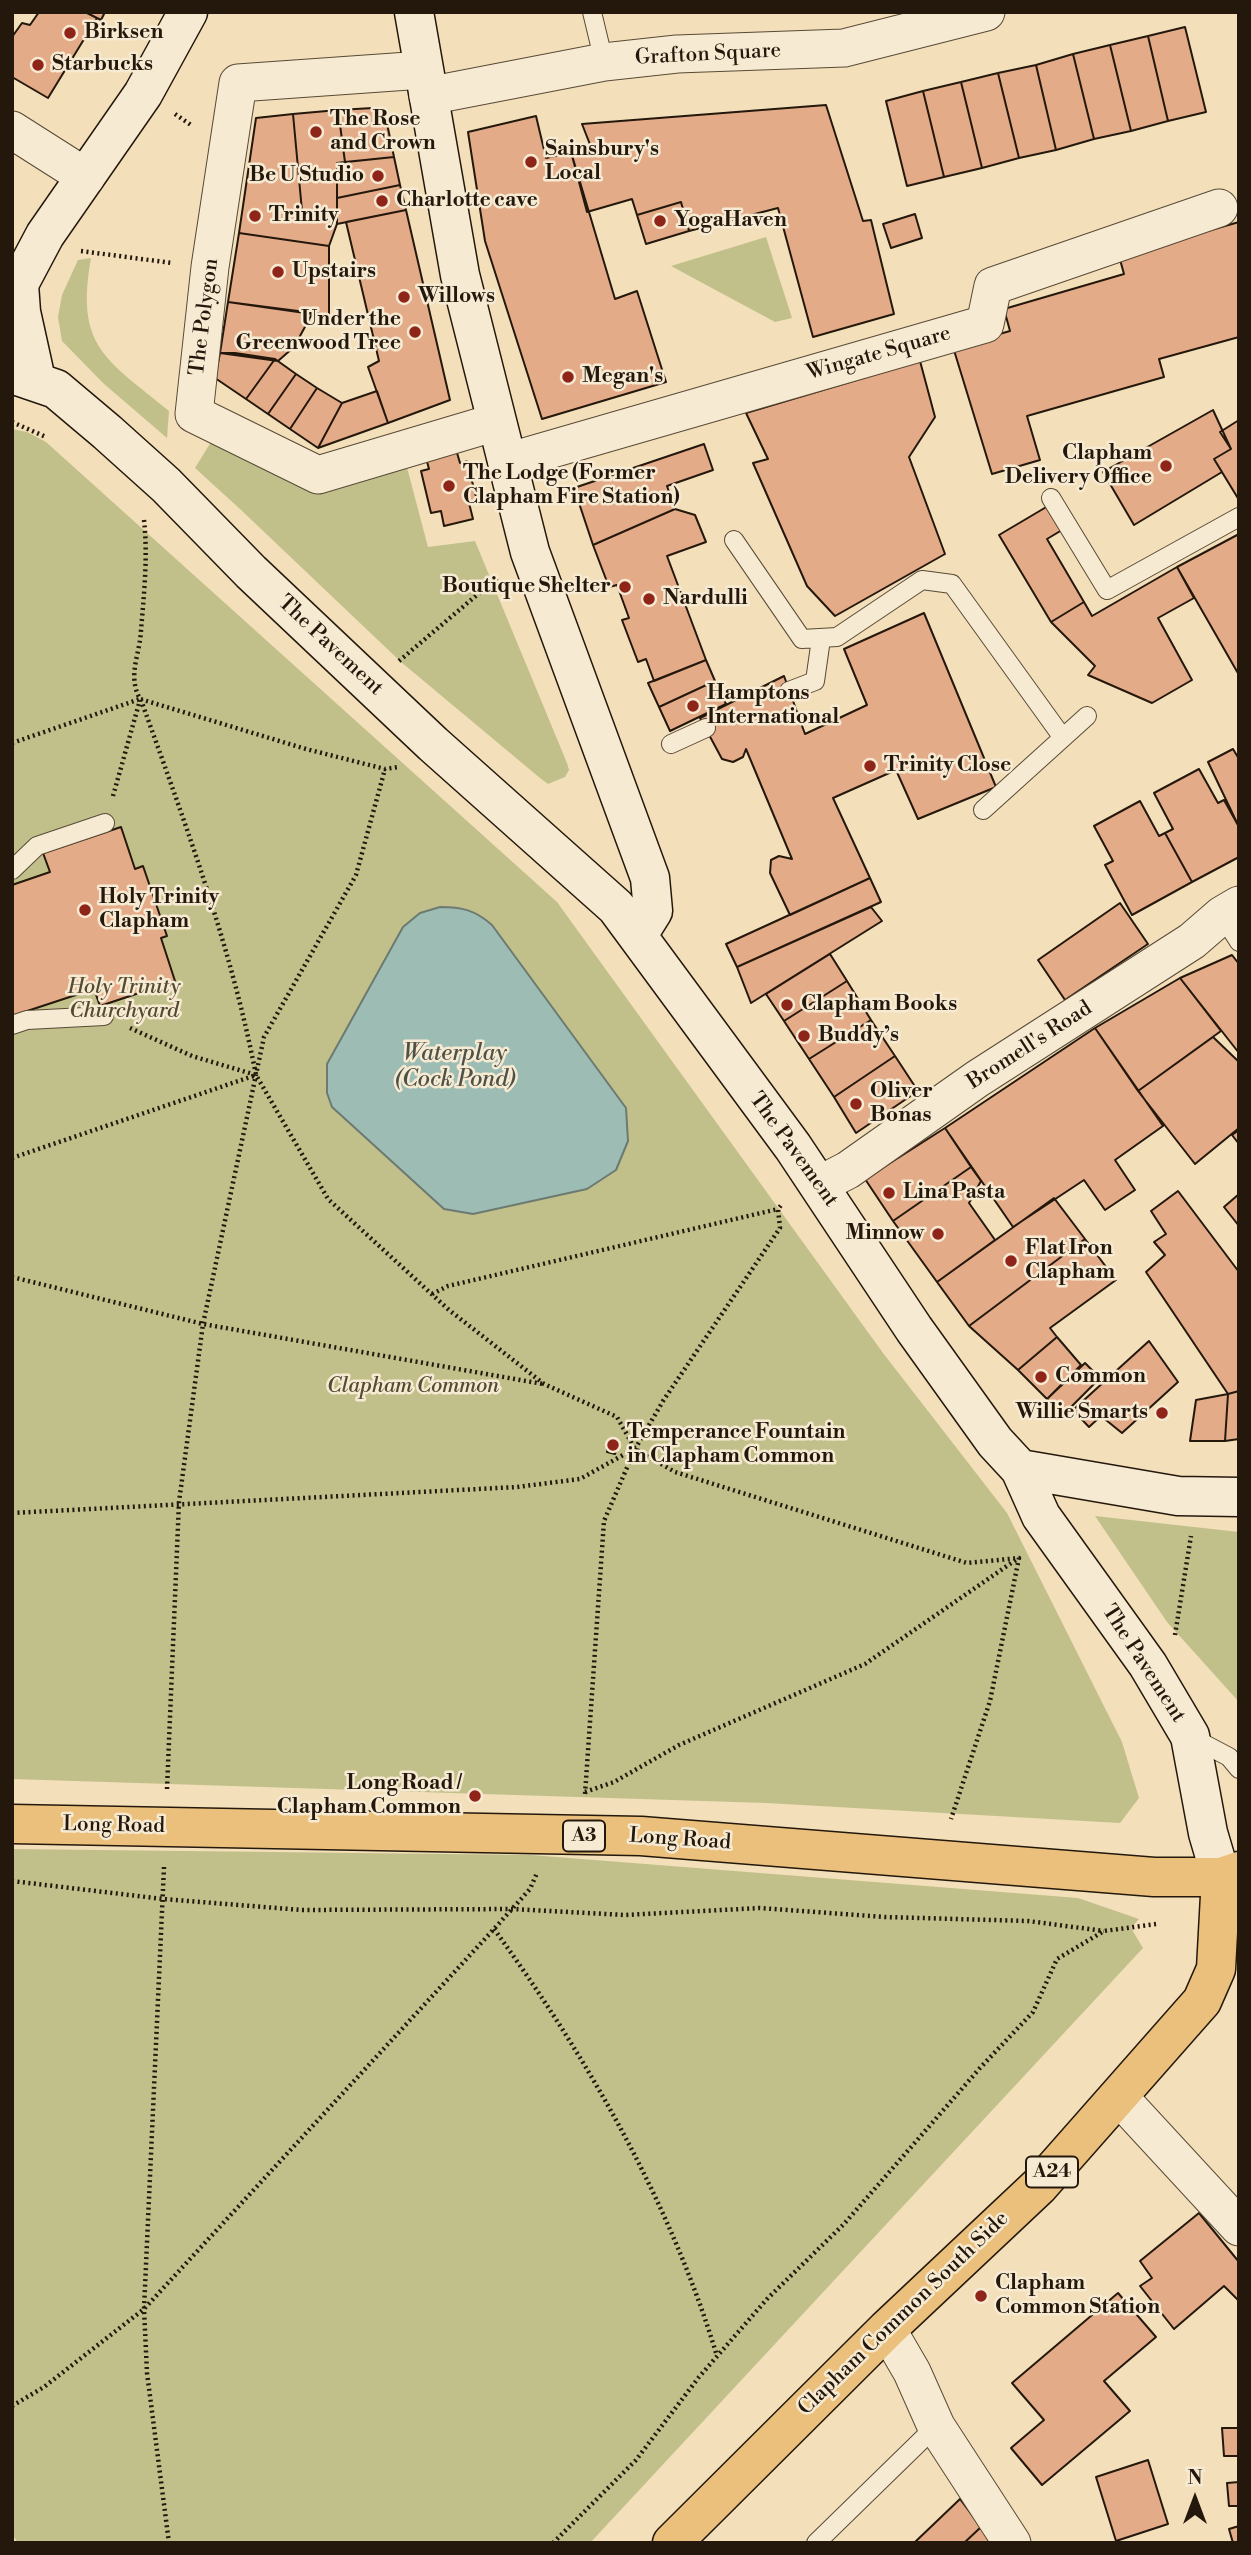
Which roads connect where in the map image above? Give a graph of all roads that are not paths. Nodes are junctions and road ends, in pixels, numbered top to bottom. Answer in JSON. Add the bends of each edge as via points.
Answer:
{"nodes":[{"id":1,"x":414,"y":12,"type":"edge"},
{"id":2,"x":592,"y":12,"type":"edge"},
{"id":3,"x":986,"y":12,"type":"edge"},
{"id":4,"x":183,"y":14,"type":"edge"},
{"id":5,"x":604,"y":62,"type":"junction"},
{"id":6,"x":426,"y":83,"type":"junction"},
{"id":7,"x":12,"y":130,"type":"edge"},
{"id":8,"x":86,"y":177,"type":"junction"},
{"id":9,"x":1219,"y":208,"type":"dead end"},
{"id":10,"x":16,"y":286,"type":"edge"},
{"id":11,"x":24,"y":377,"type":"edge"},
{"id":12,"x":496,"y":422,"type":"junction"},
{"id":13,"x":507,"y":462,"type":"junction"},
{"id":14,"x":1051,"y":498,"type":"dead end"},
{"id":15,"x":1239,"y":517,"type":"edge"},
{"id":16,"x":734,"y":540,"type":"dead end"},
{"id":17,"x":821,"y":639,"type":"junction"},
{"id":18,"x":789,"y":691,"type":"dead end"},
{"id":19,"x":1087,"y":716,"type":"dead end"},
{"id":20,"x":706,"y":728,"type":"dead end"},
{"id":21,"x":1063,"y":738,"type":"junction"},
{"id":22,"x":671,"y":744,"type":"dead end"},
{"id":23,"x":983,"y":810,"type":"dead end"},
{"id":24,"x":105,"y":823,"type":"road end"},
{"id":25,"x":12,"y":870,"type":"edge"},
{"id":26,"x":1233,"y":920,"type":"edge"},
{"id":27,"x":638,"y":935,"type":"junction"},
{"id":28,"x":104,"y":1016,"type":"road end"},
{"id":29,"x":12,"y":1025,"type":"edge"},
{"id":30,"x":819,"y":1185,"type":"junction"},
{"id":31,"x":1020,"y":1469,"type":"junction"},
{"id":32,"x":1239,"y":1497,"type":"edge"},
{"id":33,"x":1190,"y":1736,"type":"junction"},
{"id":34,"x":1239,"y":1769,"type":"edge"},
{"id":35,"x":12,"y":1824,"type":"edge"},
{"id":36,"x":1230,"y":1874,"type":"edge"},
{"id":37,"x":1239,"y":1987,"type":"edge"},
{"id":38,"x":1202,"y":2001,"type":"junction"},
{"id":39,"x":1119,"y":2097,"type":"junction"},
{"id":40,"x":1239,"y":2227,"type":"edge"},
{"id":41,"x":887,"y":2329,"type":"junction"},
{"id":42,"x":936,"y":2426,"type":"junction"},
{"id":43,"x":676,"y":2542,"type":"edge"},
{"id":44,"x":816,"y":2543,"type":"edge"},
{"id":45,"x":1012,"y":2543,"type":"edge"}],
"edges":[{"from":1,"to":6,"type":"main road"},
{"from":2,"to":5,"type":"lane"},
{"from":3,"to":5,"type":"street","name":"Grafton Square","via":[[844,48],[677,54]]},
{"from":4,"to":8,"type":"main road","via":[[143,93]]},
{"from":5,"to":6,"type":"street","name":"Grafton Square"},
{"from":6,"to":12,"type":"main road","via":[[460,275]]},
{"from":6,"to":12,"type":"street","name":"The Polygon","via":[[238,83],[210,267],[194,414],[318,475]]},
{"from":7,"to":8,"type":"street"},
{"from":8,"to":10,"type":"main road"},
{"from":9,"to":13,"type":"street","name":"Wingate Square","via":[[993,286],[985,324]]},
{"from":10,"to":11,"type":"main road"},
{"from":11,"to":27,"type":"main road","name":"The Pavement","via":[[57,389],[166,485],[433,744],[616,906]]},
{"from":12,"to":13,"type":"main road"},
{"from":13,"to":27,"type":"main road","via":[[530,552],[650,878],[653,911]]},
{"from":14,"to":15,"type":"lane","via":[[1107,590]]},
{"from":16,"to":17,"type":"lane","via":[[802,639]]},
{"from":17,"to":18,"type":"lane","via":[[815,681]]},
{"from":17,"to":21,"type":"lane","via":[[838,637],[922,580],[952,584]]},
{"from":19,"to":21,"type":"lane"},
{"from":20,"to":22,"type":"lane"},
{"from":21,"to":23,"type":"lane"},
{"from":24,"to":25,"type":"lane","via":[[37,846]]},
{"from":26,"to":30,"type":"street","name":"Bromell's Road","via":[[1192,941],[976,1079]]},
{"from":27,"to":30,"type":"main road","name":"The Pavement"},
{"from":28,"to":29,"type":"lane","via":[[27,1020]]},
{"from":30,"to":31,"type":"main road","name":"The Pavement","via":[[914,1329],[995,1442]]},
{"from":31,"to":32,"type":"main road","via":[[1178,1496]]},
{"from":31,"to":33,"type":"main road","name":"The Pavement","via":[[1041,1516],[1148,1665]]},
{"from":33,"to":34,"type":"lane","via":[[1229,1757]]},
{"from":33,"to":36,"type":"main road","name":"The Pavement","via":[[1208,1833]]},
{"from":35,"to":36,"type":"highway","name":"Long Road","number":"A3","via":[[642,1836],[1094,1873]]},
{"from":36,"to":38,"type":"highway","name":"Clapham Common South Side","number":"A24","via":[[1216,1969]]},
{"from":37,"to":38,"type":"highway","number":"A24"},
{"from":38,"to":39,"type":"highway","name":"Clapham Common South Side","number":"A24"},
{"from":39,"to":40,"type":"street"},
{"from":39,"to":41,"type":"highway","name":"Clapham Common South Side","number":"A24","via":[[1038,2186]]},
{"from":41,"to":42,"type":"street"},
{"from":41,"to":43,"type":"highway","name":"Clapham Common South Side","number":"A24"},
{"from":42,"to":44,"type":"lane"},
{"from":42,"to":45,"type":"street"}]}
